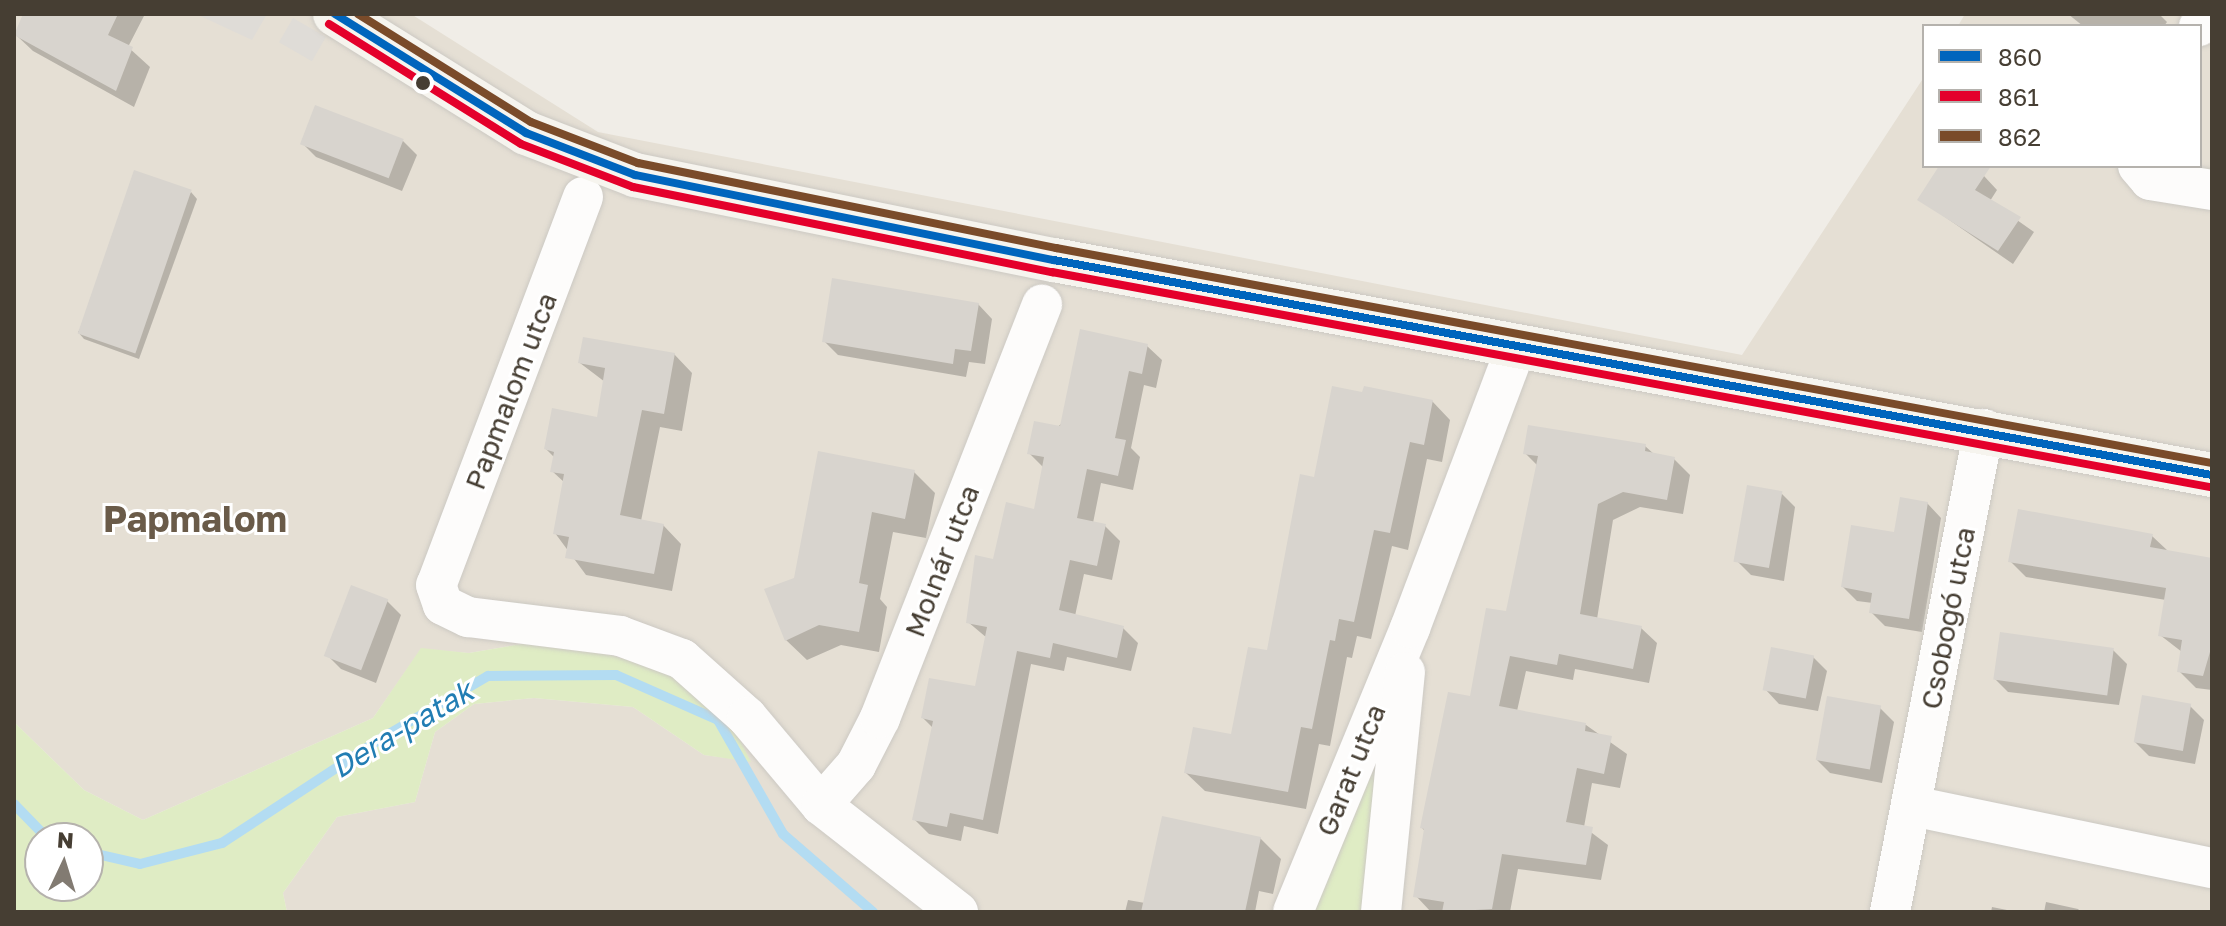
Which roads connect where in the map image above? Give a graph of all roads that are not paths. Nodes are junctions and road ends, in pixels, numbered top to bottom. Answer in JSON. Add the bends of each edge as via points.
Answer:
{"nodes":[{"id":1,"x":335,"y":14,"type":"edge"},
{"id":2,"x":2140,"y":168,"type":"edge"},
{"id":3,"x":2212,"y":190,"type":"edge"},
{"id":4,"x":583,"y":197,"type":"dead end"},
{"id":5,"x":1042,"y":305,"type":"dead end"},
{"id":6,"x":1516,"y":347,"type":"junction"},
{"id":7,"x":1984,"y":429,"type":"junction"},
{"id":8,"x":2212,"y":475,"type":"edge"},
{"id":9,"x":1410,"y":628,"type":"junction"},
{"id":10,"x":821,"y":805,"type":"junction"},
{"id":11,"x":1912,"y":806,"type":"junction"},
{"id":12,"x":2212,"y":868,"type":"edge"},
{"id":13,"x":958,"y":912,"type":"edge"},
{"id":14,"x":1293,"y":912,"type":"edge"},
{"id":15,"x":1381,"y":912,"type":"edge"},
{"id":16,"x":1890,"y":912,"type":"edge"}],
"edges":[{"from":1,"to":6,"type":"main road","via":[[526,133],[593,160],[698,190]]},
{"from":2,"to":3,"type":"street","via":[[2150,180]]},
{"from":4,"to":10,"type":"street","name":"Papmalom utca","via":[[436,585],[443,605],[468,617],[620,636],[682,659],[747,717]]},
{"from":5,"to":10,"type":"street","name":"Molnár utca","via":[[880,718],[856,765]]},
{"from":6,"to":7,"type":"main road"},
{"from":6,"to":9,"type":"street","name":"Garat utca"},
{"from":7,"to":8,"type":"main road"},
{"from":7,"to":11,"type":"street","name":"Csobogó utca"},
{"from":9,"to":14,"type":"street","name":"Garat utca"},
{"from":9,"to":15,"type":"street","name":"Garat utca"},
{"from":10,"to":13,"type":"street"},
{"from":11,"to":12,"type":"street"},
{"from":11,"to":16,"type":"street","name":"Csobogó utca"}]}
